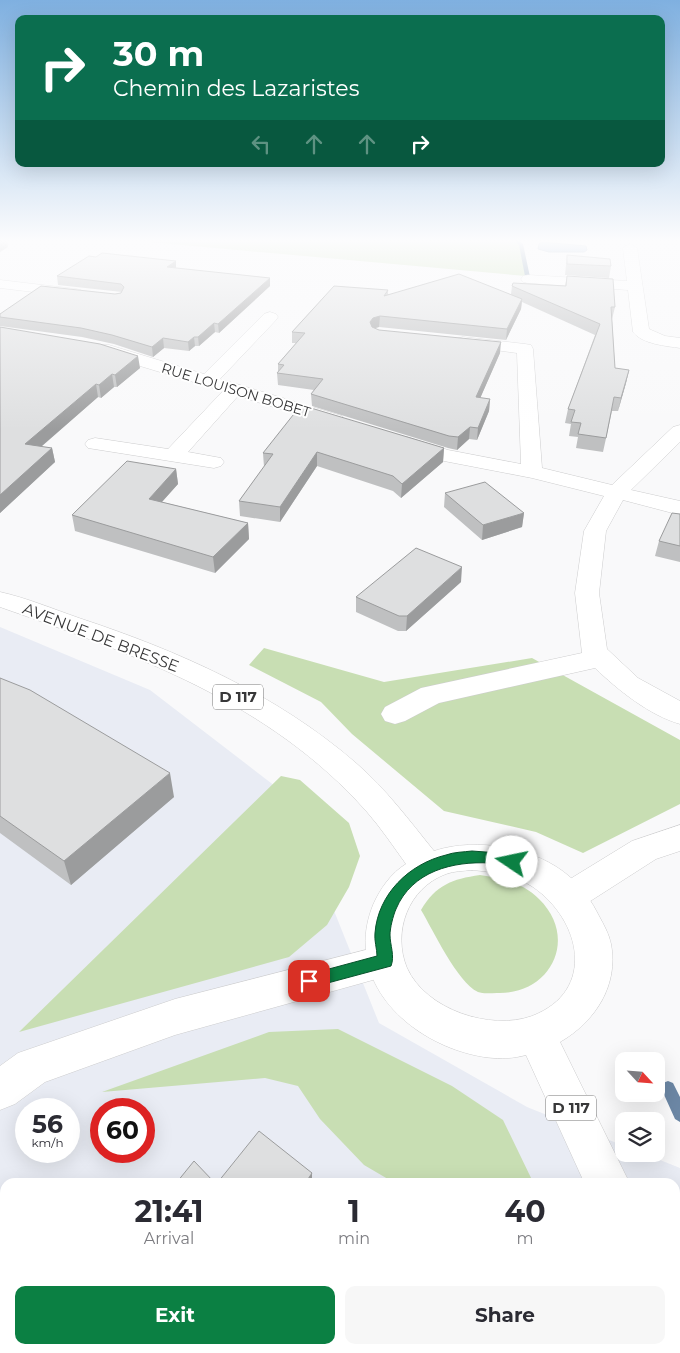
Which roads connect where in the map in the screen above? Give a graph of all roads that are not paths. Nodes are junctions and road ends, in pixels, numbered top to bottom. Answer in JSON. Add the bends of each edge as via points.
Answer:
{"nodes":[{"id":1,"x":637,"y":304,"type":"edge"},
{"id":2,"x":270,"y":317,"type":"dead end"},
{"id":3,"x":447,"y":341,"type":"edge"},
{"id":4,"x":680,"y":343,"type":"edge"},
{"id":5,"x":82,"y":344,"type":"edge"},
{"id":6,"x":207,"y":382,"type":"junction"},
{"id":7,"x":235,"y":389,"type":"junction"},
{"id":8,"x":349,"y":425,"type":"edge"},
{"id":9,"x":680,"y":431,"type":"edge"},
{"id":10,"x":387,"y":437,"type":"edge"},
{"id":11,"x":94,"y":444,"type":"dead end"},
{"id":12,"x":173,"y":456,"type":"junction"},
{"id":13,"x":214,"y":462,"type":"dead end"},
{"id":14,"x":532,"y":472,"type":"junction"},
{"id":15,"x":616,"y":493,"type":"junction"},
{"id":16,"x":680,"y":508,"type":"edge"},
{"id":17,"x":0,"y":599,"type":"edge"},
{"id":18,"x":600,"y":658,"type":"junction"},
{"id":19,"x":395,"y":714,"type":"dead end"},
{"id":20,"x":680,"y":714,"type":"edge"},
{"id":21,"x":680,"y":838,"type":"edge"},
{"id":22,"x":427,"y":867,"type":"junction"},
{"id":23,"x":569,"y":897,"type":"junction"},
{"id":24,"x":385,"y":961,"type":"junction"},
{"id":25,"x":536,"y":1034,"type":"junction"},
{"id":26,"x":0,"y":1090,"type":"edge"},
{"id":27,"x":605,"y":1178,"type":"edge"}],
"edges":[{"from":1,"to":4,"type":"street","via":[[641,332]]},
{"from":2,"to":6,"type":"street"},
{"from":3,"to":14,"type":"street","via":[[525,349]]},
{"from":5,"to":6,"type":"street","name":"RUE LOUISON BOBET"},
{"from":6,"to":7,"type":"street","name":"RUE LOUISON BOBET"},
{"from":7,"to":8,"type":"street","name":"RUE LOUISON BOBET"},
{"from":7,"to":12,"type":"street"},
{"from":9,"to":15,"type":"street"},
{"from":10,"to":14,"type":"street","via":[[444,455]]},
{"from":11,"to":12,"type":"street"},
{"from":12,"to":13,"type":"street"},
{"from":14,"to":15,"type":"street"},
{"from":15,"to":16,"type":"street"},
{"from":15,"to":18,"type":"street","via":[[595,531],[587,593],[594,652]]},
{"from":17,"to":22,"type":"street","name":"AVENUE DE BRESSE","number":"D 117","via":[[130,644],[255,706],[308,742],[372,797]]},
{"from":18,"to":19,"type":"street","via":[[431,695]]},
{"from":18,"to":20,"type":"street","via":[[628,684]]},
{"from":21,"to":23,"type":"street","via":[[644,850]]},
{"from":22,"to":23,"type":"street","via":[[472,856],[499,858],[525,866]]},
{"from":22,"to":24,"type":"street","via":[[403,885],[388,907],[382,933]]},
{"from":23,"to":25,"type":"street","via":[[583,917],[592,939],[594,962],[589,985],[578,1006],[559,1023]]},
{"from":24,"to":25,"type":"street","via":[[397,986],[417,1008],[443,1026],[474,1037],[506,1039]]},
{"from":24,"to":26,"type":"street","via":[[175,1016],[32,1067]]},
{"from":25,"to":27,"type":"street","number":"D 117"}]}
